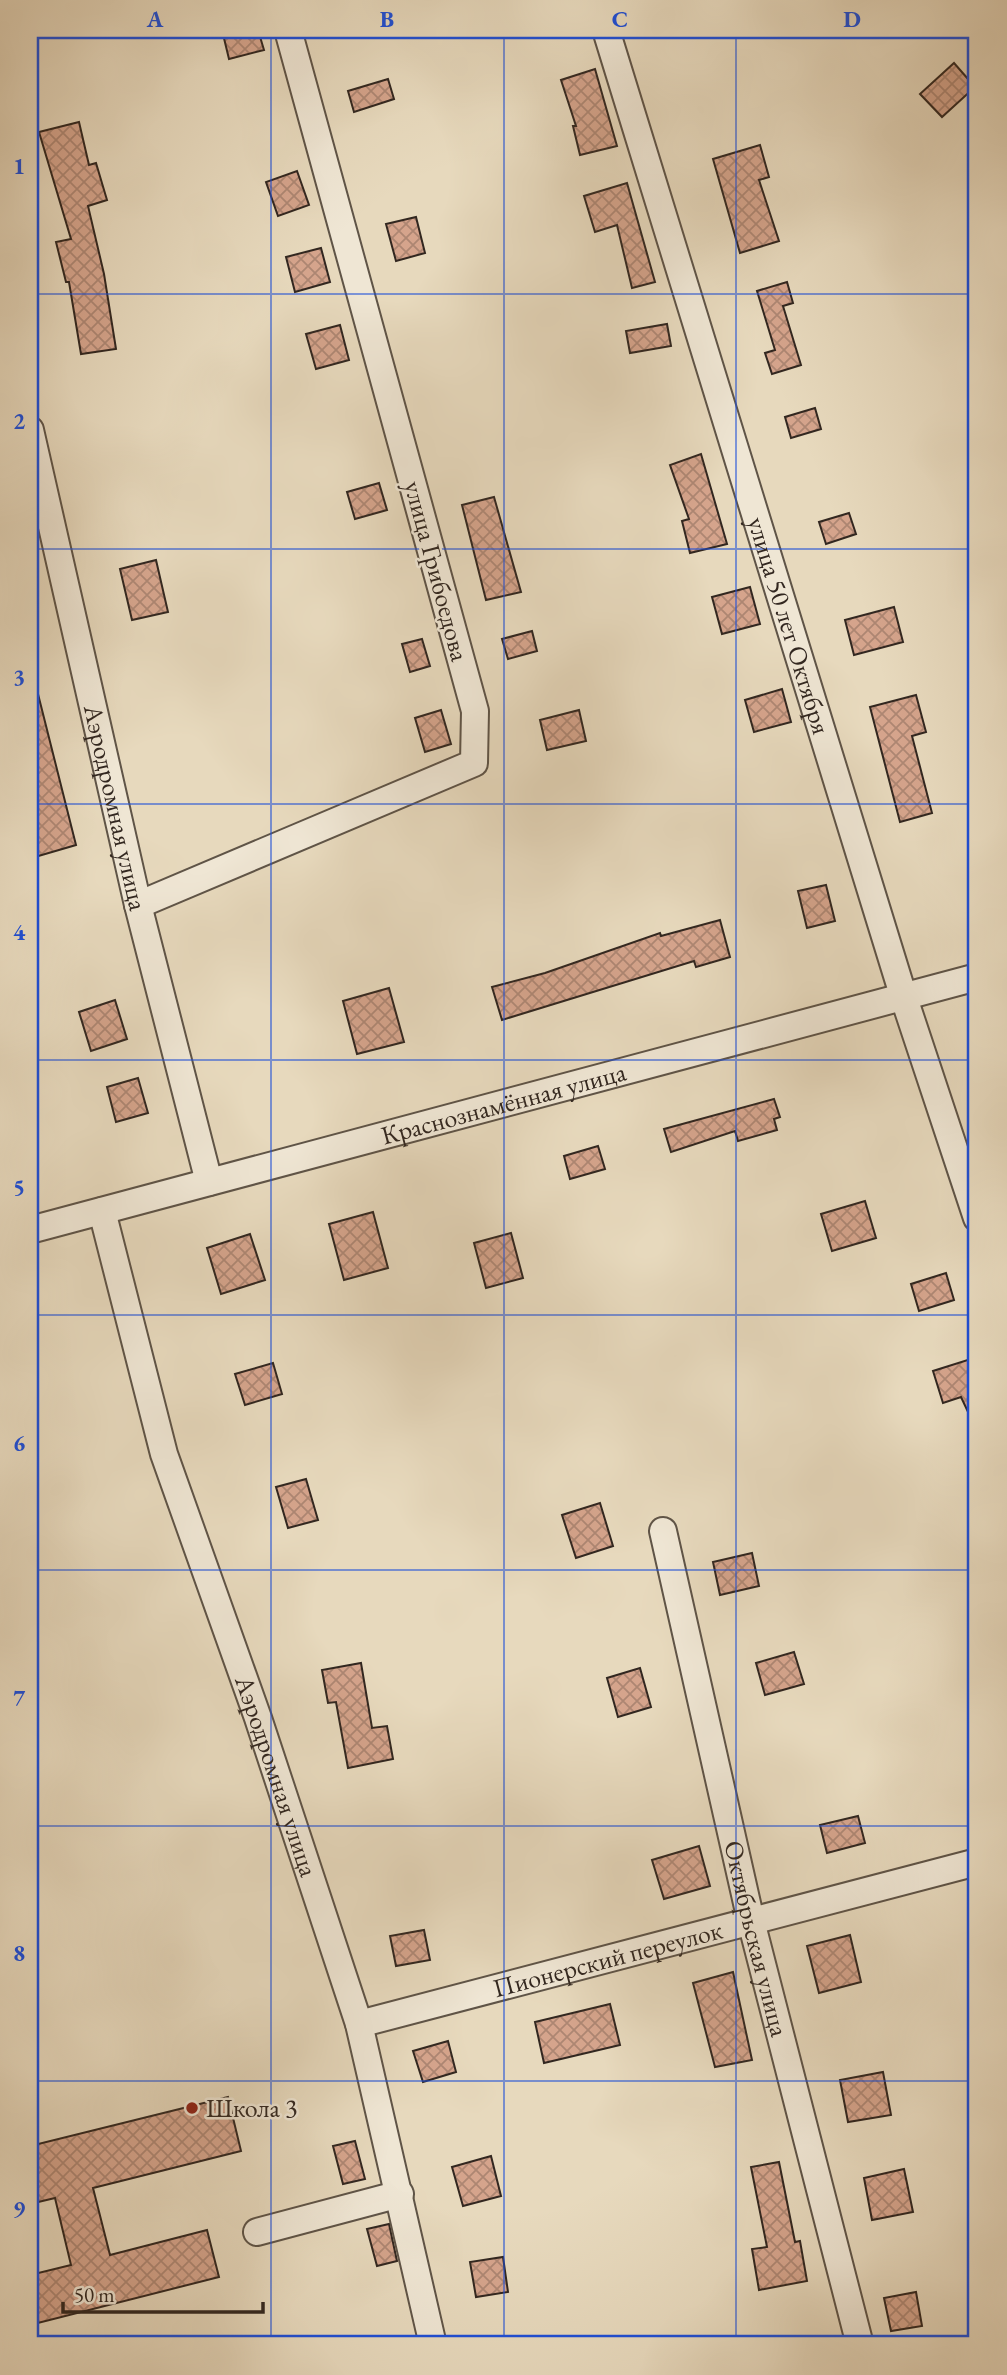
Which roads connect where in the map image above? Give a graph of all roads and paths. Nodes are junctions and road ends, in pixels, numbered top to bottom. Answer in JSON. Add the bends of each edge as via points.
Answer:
{"nodes":[{"id":1,"x":288,"y":30,"type":"edge"},
{"id":2,"x":606,"y":30,"type":"edge"},
{"id":3,"x":30,"y":430,"type":"edge"},
{"id":4,"x":138,"y":905,"type":"junction"},
{"id":5,"x":977,"y":976,"type":"edge"},
{"id":6,"x":904,"y":999,"type":"junction"},
{"id":7,"x":209,"y":1182,"type":"junction"},
{"id":8,"x":102,"y":1211,"type":"junction"},
{"id":9,"x":977,"y":1218,"type":"edge"},
{"id":10,"x":30,"y":1230,"type":"edge"},
{"id":11,"x":663,"y":1531,"type":"dead end"},
{"id":12,"x":977,"y":1862,"type":"edge"},
{"id":13,"x":751,"y":1921,"type":"junction"},
{"id":14,"x":359,"y":2024,"type":"junction"},
{"id":15,"x":400,"y":2194,"type":"junction"},
{"id":16,"x":257,"y":2232,"type":"dead end"},
{"id":17,"x":433,"y":2345,"type":"edge"},
{"id":18,"x":860,"y":2345,"type":"edge"}],
"edges":[{"from":1,"to":4,"type":"street","name":"улица Грибоедова","via":[[475,711],[474,764]]},
{"from":2,"to":6,"type":"street","name":"улица 50 лет Октября"},
{"from":3,"to":4,"type":"street","name":"Аэродромная улица"},
{"from":4,"to":7,"type":"street","name":"Аэродромная улица"},
{"from":5,"to":6,"type":"street","name":"Краснознамённая улица"},
{"from":6,"to":7,"type":"street","name":"Краснознамённая улица","via":[[563,1085]]},
{"from":6,"to":9,"type":"street","name":"улица 50 лет Октября"},
{"from":7,"to":8,"type":"street","name":"Краснознамённая улица"},
{"from":8,"to":10,"type":"street","name":"Краснознамённая улица"},
{"from":8,"to":14,"type":"street","name":"Аэродромная улица","via":[[164,1454]]},
{"from":11,"to":13,"type":"street","name":"Октябрьская улица"},
{"from":12,"to":13,"type":"street","name":"Пионерский переулок"},
{"from":13,"to":14,"type":"street","name":"Пионерский переулок"},
{"from":13,"to":18,"type":"street","name":"Октябрьская улица"},
{"from":14,"to":15,"type":"street","name":"Аэродромная улица"},
{"from":15,"to":16,"type":"street"},
{"from":15,"to":17,"type":"street","name":"Аэродромная улица"}]}
